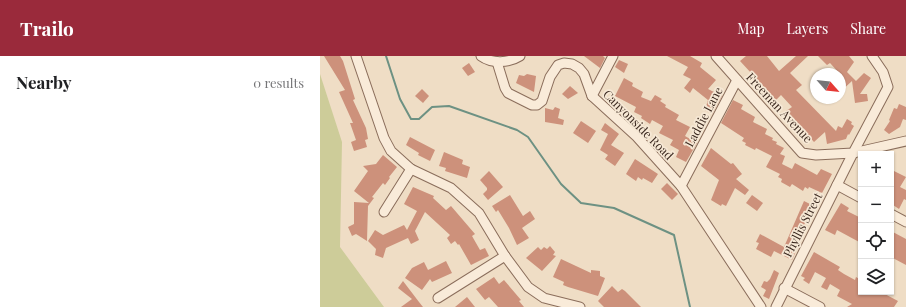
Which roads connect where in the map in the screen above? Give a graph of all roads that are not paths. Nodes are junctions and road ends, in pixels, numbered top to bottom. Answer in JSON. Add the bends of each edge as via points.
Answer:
{"nodes":[{"id":1,"x":356,"y":56,"type":"edge"},
{"id":2,"x":481,"y":56,"type":"edge"},
{"id":3,"x":520,"y":56,"type":"edge"},
{"id":4,"x":613,"y":56,"type":"edge"},
{"id":5,"x":716,"y":56,"type":"edge"},
{"id":6,"x":872,"y":56,"type":"edge"},
{"id":7,"x":497,"y":62,"type":"junction"},
{"id":8,"x":737,"y":80,"type":"junction"},
{"id":9,"x":592,"y":96,"type":"junction"},
{"id":10,"x":906,"y":142,"type":"edge"},
{"id":11,"x":853,"y":153,"type":"junction"},
{"id":12,"x":411,"y":170,"type":"junction"},
{"id":13,"x":837,"y":185,"type":"junction"},
{"id":14,"x":681,"y":186,"type":"junction"},
{"id":15,"x":858,"y":196,"type":"edge"},
{"id":16,"x":384,"y":212,"type":"dead end"},
{"id":17,"x":894,"y":216,"type":"edge"},
{"id":18,"x":906,"y":222,"type":"edge"},
{"id":19,"x":505,"y":256,"type":"junction"},
{"id":20,"x":784,"y":288,"type":"junction"},
{"id":21,"x":438,"y":298,"type":"dead end"},
{"id":22,"x":580,"y":307,"type":"edge"},
{"id":23,"x":761,"y":307,"type":"edge"},
{"id":24,"x":776,"y":307,"type":"edge"},
{"id":25,"x":820,"y":307,"type":"edge"}],
"edges":[{"from":1,"to":12,"type":"street","via":[[384,138],[391,151]]},
{"from":2,"to":7,"type":"street"},
{"from":3,"to":7,"type":"street","via":[[514,60]]},
{"from":4,"to":9,"type":"street"},
{"from":5,"to":8,"type":"street","name":"Freeman Avenue"},
{"from":6,"to":11,"type":"street","name":"Phyllis Street","via":[[883,72],[888,87]]},
{"from":7,"to":9,"type":"street","name":"Canyonside Road","via":[[508,93],[528,104],[537,105],[542,100],[553,70],[564,63],[572,64],[581,71]]},
{"from":8,"to":11,"type":"street","name":"Freeman Avenue","via":[[802,153]]},
{"from":8,"to":14,"type":"street","name":"Laddie Lane"},
{"from":9,"to":14,"type":"street","name":"Canyonside Road","via":[[637,137]]},
{"from":10,"to":11,"type":"street","name":"Freeman Avenue"},
{"from":11,"to":13,"type":"street","name":"Phyllis Street"},
{"from":12,"to":16,"type":"street"},
{"from":12,"to":19,"type":"street","via":[[451,188],[463,198],[479,213]]},
{"from":13,"to":15,"type":"street"},
{"from":13,"to":20,"type":"street","name":"Phyllis Street"},
{"from":14,"to":23,"type":"street","name":"Canyonside Road"},
{"from":17,"to":18,"type":"street"},
{"from":19,"to":21,"type":"street"},
{"from":19,"to":22,"type":"street","via":[[522,281],[535,293],[553,301]]},
{"from":20,"to":24,"type":"street","name":"Phyllis Street"},
{"from":20,"to":25,"type":"street"}]}
